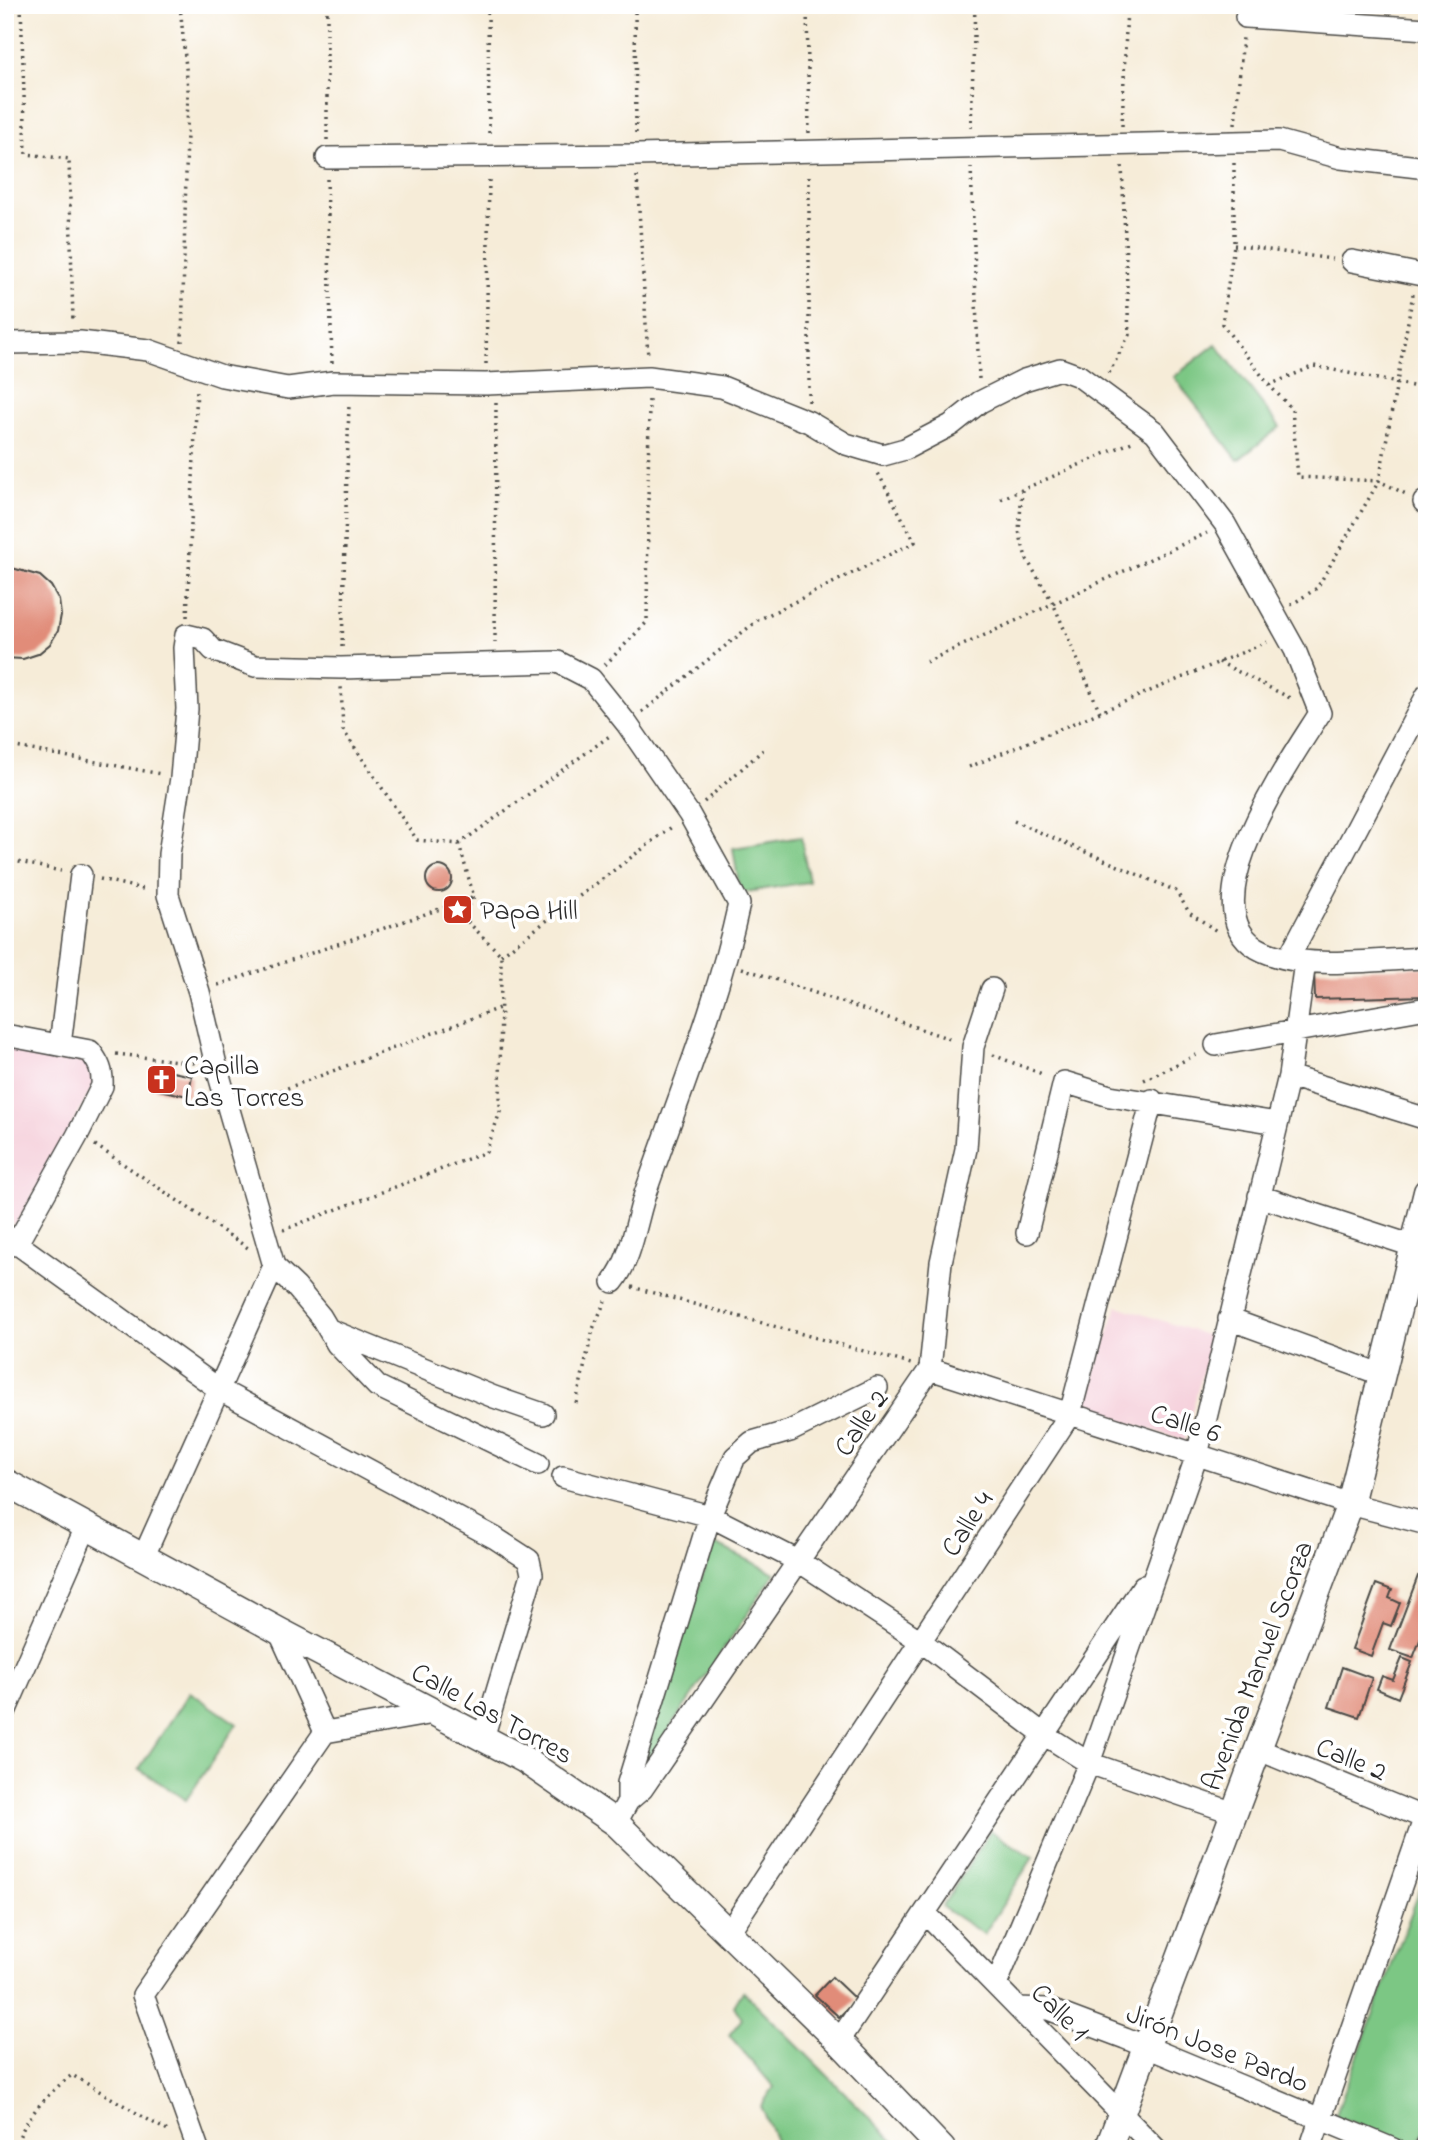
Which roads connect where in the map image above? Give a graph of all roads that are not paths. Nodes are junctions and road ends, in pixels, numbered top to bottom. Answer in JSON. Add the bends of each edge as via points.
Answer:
{"nodes":[{"id":1,"x":1246,"y":17,"type":"road end"},
{"id":2,"x":1427,"y":29,"type":"edge"},
{"id":3,"x":327,"y":158,"type":"road end"},
{"id":4,"x":1427,"y":168,"type":"edge"},
{"id":5,"x":1352,"y":261,"type":"road end"},
{"id":6,"x":1422,"y":276,"type":"edge"},
{"id":7,"x":5,"y":343,"type":"edge"},
{"id":8,"x":1427,"y":695,"type":"edge"},
{"id":9,"x":80,"y":875,"type":"road end"},
{"id":10,"x":1427,"y":958,"type":"edge"},
{"id":11,"x":1297,"y":960,"type":"junction"},
{"id":12,"x":992,"y":989,"type":"dead end"},
{"id":13,"x":1427,"y":1008,"type":"edge"},
{"id":14,"x":1296,"y":1029,"type":"junction"},
{"id":15,"x":5,"y":1035,"type":"edge"},
{"id":16,"x":60,"y":1045,"type":"junction"},
{"id":17,"x":1216,"y":1045,"type":"road end"},
{"id":18,"x":1289,"y":1076,"type":"junction"},
{"id":19,"x":1152,"y":1100,"type":"junction"},
{"id":20,"x":1427,"y":1119,"type":"edge"},
{"id":21,"x":1277,"y":1123,"type":"junction"},
{"id":22,"x":1427,"y":1192,"type":"edge"},
{"id":23,"x":1259,"y":1196,"type":"junction"},
{"id":24,"x":1027,"y":1233,"type":"dead end"},
{"id":25,"x":11,"y":1240,"type":"edge"},
{"id":26,"x":1413,"y":1246,"type":"junction"},
{"id":27,"x":274,"y":1266,"type":"junction"},
{"id":28,"x":613,"y":1282,"type":"road end"},
{"id":29,"x":1229,"y":1319,"type":"junction"},
{"id":30,"x":330,"y":1330,"type":"junction"},
{"id":31,"x":930,"y":1369,"type":"junction"},
{"id":32,"x":1380,"y":1374,"type":"junction"},
{"id":33,"x":877,"y":1388,"type":"dead end"},
{"id":34,"x":220,"y":1390,"type":"junction"},
{"id":35,"x":543,"y":1414,"type":"dead end"},
{"id":36,"x":1070,"y":1414,"type":"junction"},
{"id":37,"x":1197,"y":1455,"type":"junction"},
{"id":38,"x":538,"y":1464,"type":"dead end"},
{"id":39,"x":563,"y":1477,"type":"dead end"},
{"id":40,"x":5,"y":1482,"type":"edge"},
{"id":41,"x":1350,"y":1504,"type":"junction"},
{"id":42,"x":710,"y":1516,"type":"junction"},
{"id":43,"x":1427,"y":1524,"type":"edge"},
{"id":44,"x":86,"y":1527,"type":"junction"},
{"id":45,"x":143,"y":1558,"type":"junction"},
{"id":46,"x":800,"y":1562,"type":"junction"},
{"id":47,"x":1160,"y":1562,"type":"junction"},
{"id":48,"x":279,"y":1631,"type":"junction"},
{"id":49,"x":922,"y":1642,"type":"junction"},
{"id":50,"x":5,"y":1712,"type":"edge"},
{"id":51,"x":433,"y":1713,"type":"junction"},
{"id":52,"x":325,"y":1732,"type":"junction"},
{"id":53,"x":1042,"y":1733,"type":"junction"},
{"id":54,"x":483,"y":1738,"type":"junction"},
{"id":55,"x":1256,"y":1749,"type":"junction"},
{"id":56,"x":1089,"y":1763,"type":"junction"},
{"id":57,"x":622,"y":1812,"type":"junction"},
{"id":58,"x":1234,"y":1813,"type":"junction"},
{"id":59,"x":1426,"y":1816,"type":"edge"},
{"id":60,"x":925,"y":1913,"type":"junction"},
{"id":61,"x":729,"y":1932,"type":"junction"},
{"id":62,"x":996,"y":1985,"type":"junction"},
{"id":63,"x":1018,"y":2008,"type":"junction"},
{"id":64,"x":839,"y":2041,"type":"junction"},
{"id":65,"x":1144,"y":2046,"type":"junction"},
{"id":66,"x":1122,"y":2114,"type":"junction"},
{"id":67,"x":1322,"y":2120,"type":"junction"},
{"id":68,"x":198,"y":2149,"type":"edge"},
{"id":69,"x":942,"y":2149,"type":"edge"},
{"id":70,"x":1108,"y":2149,"type":"edge"},
{"id":71,"x":1156,"y":2149,"type":"edge"},
{"id":72,"x":1310,"y":2149,"type":"edge"},
{"id":73,"x":1394,"y":2149,"type":"edge"}],
"edges":[{"from":1,"to":2,"type":"street"},
{"from":3,"to":4,"type":"street","via":[[1279,141],[1341,158]]},
{"from":5,"to":6,"type":"street"},
{"from":7,"to":11,"type":"street","via":[[73,343],[148,351],[222,376],[288,388],[649,377],[722,387],[883,455],[951,425],[979,402],[1024,380],[1059,369],[1079,376],[1155,432],[1224,524],[1287,633],[1320,713],[1256,818],[1235,883],[1234,916],[1244,935],[1262,951]]},
{"from":8,"to":11,"type":"street"},
{"from":9,"to":16,"type":"street"},
{"from":10,"to":11,"type":"street"},
{"from":11,"to":14,"type":"street"},
{"from":12,"to":31,"type":"street","name":"Calle 2","via":[[972,1047],[966,1149],[941,1262]]},
{"from":13,"to":14,"type":"street"},
{"from":14,"to":17,"type":"street"},
{"from":14,"to":18,"type":"street"},
{"from":15,"to":16,"type":"street"},
{"from":16,"to":25,"type":"street","via":[[90,1051],[102,1069],[102,1086],[78,1136]]},
{"from":18,"to":20,"type":"street"},
{"from":18,"to":21,"type":"street"},
{"from":19,"to":21,"type":"street"},
{"from":19,"to":24,"type":"street","via":[[1110,1096],[1064,1082]]},
{"from":19,"to":36,"type":"street","name":"Calle 4"},
{"from":21,"to":23,"type":"street"},
{"from":22,"to":26,"type":"street","name":"Avenida Manuel Scorza"},
{"from":23,"to":26,"type":"street"},
{"from":23,"to":29,"type":"street"},
{"from":25,"to":34,"type":"street"},
{"from":26,"to":32,"type":"street","name":"Avenida Manuel Scorza"},
{"from":27,"to":28,"type":"street","via":[[169,895],[169,854],[187,709],[187,635],[255,666],[558,662],[591,679],[689,814],[739,904],[727,963],[622,1271]]},
{"from":27,"to":30,"type":"street"},
{"from":27,"to":34,"type":"street"},
{"from":29,"to":32,"type":"street"},
{"from":29,"to":37,"type":"street"},
{"from":30,"to":35,"type":"street"},
{"from":30,"to":38,"type":"street","via":[[337,1344],[377,1386]]},
{"from":31,"to":36,"type":"street","name":"Calle 6"},
{"from":31,"to":46,"type":"street","name":"Calle 2"},
{"from":32,"to":41,"type":"street","name":"Avenida Manuel Scorza"},
{"from":33,"to":42,"type":"street","via":[[790,1431],[742,1448]]},
{"from":34,"to":45,"type":"street"},
{"from":34,"to":54,"type":"street","via":[[529,1560],[531,1574]]},
{"from":36,"to":37,"type":"street","name":"Calle 6"},
{"from":36,"to":49,"type":"street","name":"Calle 4"},
{"from":37,"to":41,"type":"street","name":"Calle 6"},
{"from":37,"to":47,"type":"street"},
{"from":39,"to":42,"type":"street"},
{"from":40,"to":44,"type":"street","name":"Calle Las Torres"},
{"from":41,"to":43,"type":"street","name":"Calle 6"},
{"from":41,"to":55,"type":"street","name":"Avenida Manuel Scorza"},
{"from":42,"to":46,"type":"street"},
{"from":42,"to":57,"type":"street"},
{"from":44,"to":45,"type":"street","name":"Calle Las Torres"},
{"from":44,"to":50,"type":"street"},
{"from":45,"to":48,"type":"street","name":"Calle Las Torres"},
{"from":46,"to":49,"type":"street"},
{"from":46,"to":57,"type":"street","name":"Calle 2"},
{"from":47,"to":53,"type":"street"},
{"from":47,"to":56,"type":"street"},
{"from":48,"to":51,"type":"street","name":"Calle Las Torres"},
{"from":48,"to":52,"type":"street"},
{"from":49,"to":53,"type":"street"},
{"from":49,"to":61,"type":"street","name":"Calle 4"},
{"from":51,"to":52,"type":"street"},
{"from":51,"to":54,"type":"street","name":"Calle Las Torres"},
{"from":52,"to":68,"type":"street","via":[[143,1995]]},
{"from":53,"to":56,"type":"street"},
{"from":53,"to":60,"type":"street"},
{"from":54,"to":57,"type":"street","name":"Calle Las Torres"},
{"from":55,"to":58,"type":"street","name":"Avenida Manuel Scorza"},
{"from":55,"to":59,"type":"street","name":"Calle 2"},
{"from":56,"to":58,"type":"street"},
{"from":56,"to":62,"type":"street"},
{"from":57,"to":61,"type":"street","name":"Calle Las Torres"},
{"from":58,"to":65,"type":"street","name":"Avenida Manuel Scorza"},
{"from":59,"to":67,"type":"street"},
{"from":60,"to":62,"type":"street","name":"Calle 1"},
{"from":60,"to":64,"type":"street"},
{"from":61,"to":64,"type":"street","name":"Calle Las Torres"},
{"from":62,"to":63,"type":"street","name":"Calle 1"},
{"from":63,"to":65,"type":"street","name":"Jirón Jose Pardo","via":[[1048,2009]]},
{"from":63,"to":66,"type":"street","name":"Calle 1"},
{"from":64,"to":69,"type":"street","name":"Calle Las Torres"},
{"from":65,"to":66,"type":"street","name":"Avenida Manuel Scorza"},
{"from":65,"to":67,"type":"street","name":"Jirón Jose Pardo"},
{"from":66,"to":70,"type":"street","name":"Avenida Manuel Scorza"},
{"from":66,"to":71,"type":"street","name":"Calle 1"},
{"from":67,"to":72,"type":"street"},
{"from":67,"to":73,"type":"street","name":"Jirón Jose Pardo"}]}
